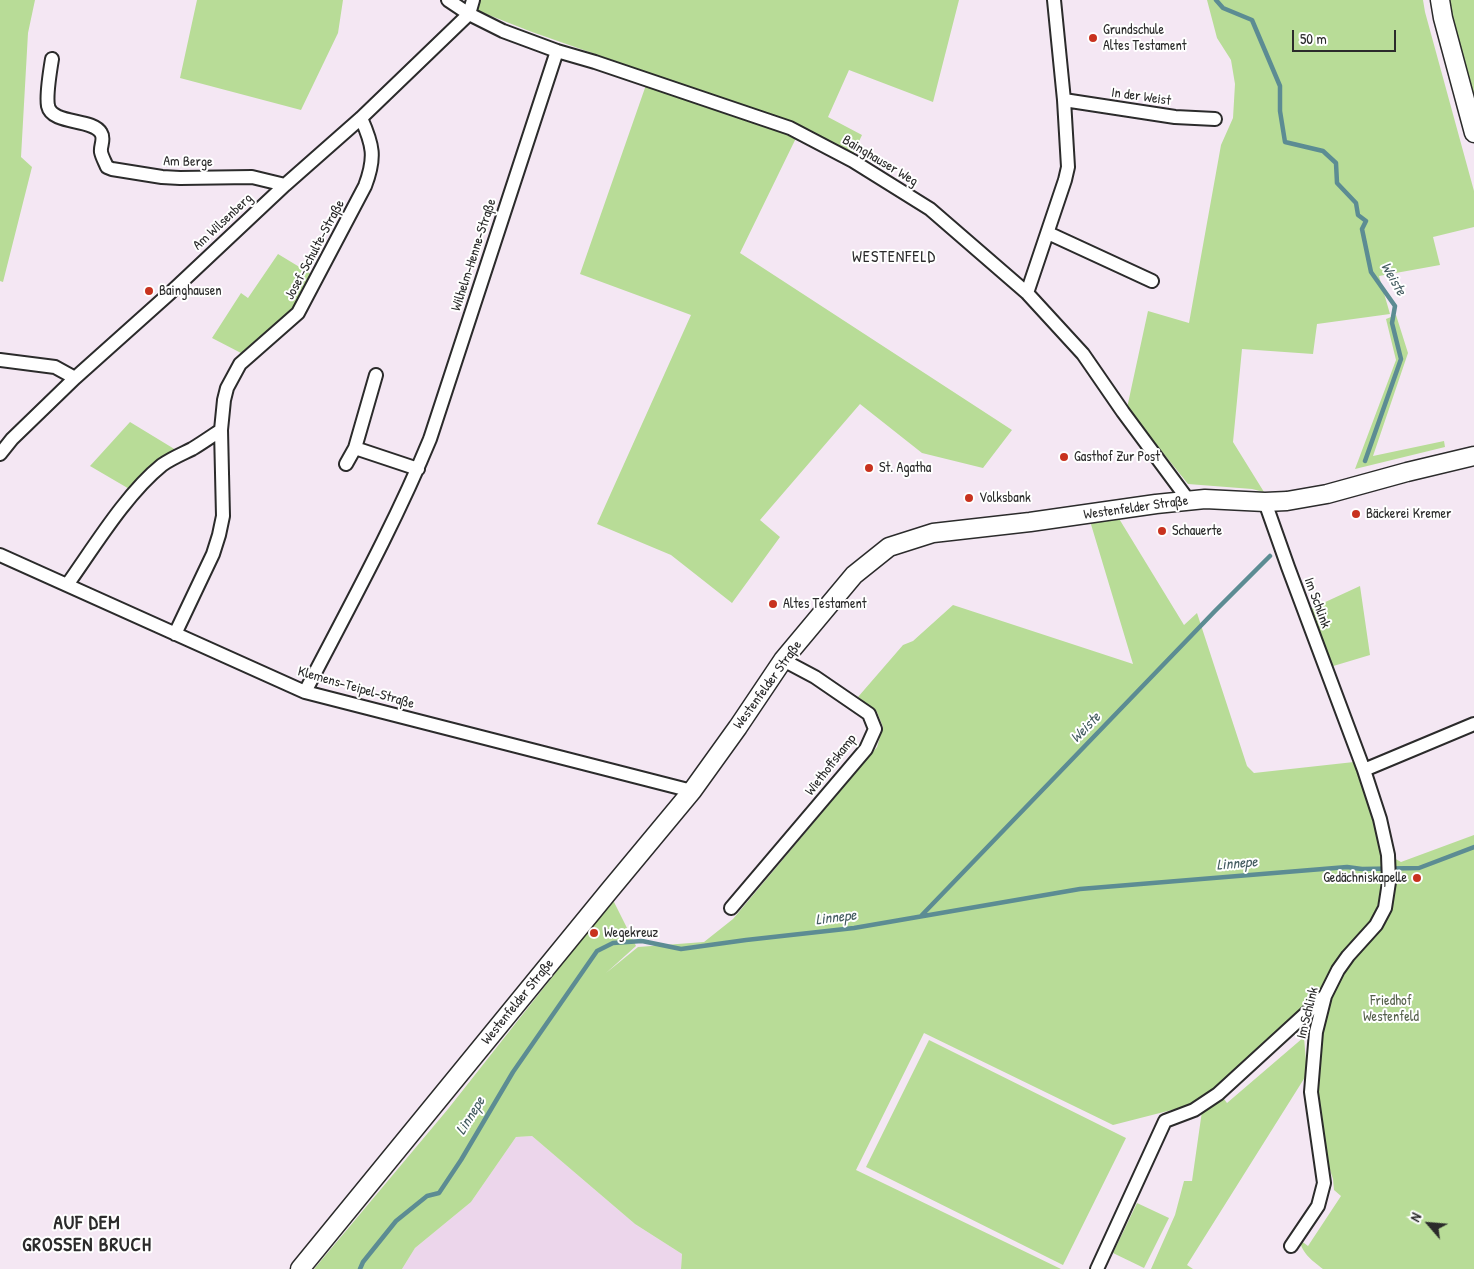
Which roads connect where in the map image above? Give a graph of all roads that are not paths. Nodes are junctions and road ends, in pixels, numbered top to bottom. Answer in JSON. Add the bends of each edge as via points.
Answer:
{"nodes":[{"id":1,"x":448,"y":0,"type":"edge"},
{"id":2,"x":473,"y":0,"type":"edge"},
{"id":3,"x":1054,"y":0,"type":"edge"},
{"id":4,"x":1440,"y":0,"type":"edge"},
{"id":5,"x":468,"y":14,"type":"junction"},
{"id":6,"x":557,"y":51,"type":"junction"},
{"id":7,"x":52,"y":59,"type":"dead end"},
{"id":8,"x":1064,"y":100,"type":"junction"},
{"id":9,"x":361,"y":118,"type":"junction"},
{"id":10,"x":1215,"y":119,"type":"dead end"},
{"id":11,"x":1474,"y":133,"type":"edge"},
{"id":12,"x":285,"y":185,"type":"junction"},
{"id":13,"x":1048,"y":233,"type":"junction"},
{"id":14,"x":1152,"y":281,"type":"dead end"},
{"id":15,"x":1027,"y":293,"type":"junction"},
{"id":16,"x":0,"y":360,"type":"edge"},
{"id":17,"x":376,"y":375,"type":"dead end"},
{"id":18,"x":75,"y":378,"type":"junction"},
{"id":19,"x":222,"y":430,"type":"junction"},
{"id":20,"x":355,"y":448,"type":"junction"},
{"id":21,"x":0,"y":454,"type":"edge"},
{"id":22,"x":1474,"y":456,"type":"edge"},
{"id":23,"x":346,"y":464,"type":"dead end"},
{"id":24,"x":418,"y":469,"type":"junction"},
{"id":25,"x":1190,"y":500,"type":"junction"},
{"id":26,"x":1265,"y":502,"type":"junction"},
{"id":27,"x":0,"y":554,"type":"edge"},
{"id":28,"x":67,"y":585,"type":"junction"},
{"id":29,"x":175,"y":634,"type":"junction"},
{"id":30,"x":783,"y":660,"type":"junction"},
{"id":31,"x":305,"y":692,"type":"junction"},
{"id":32,"x":1474,"y":724,"type":"edge"},
{"id":33,"x":1364,"y":770,"type":"junction"},
{"id":34,"x":692,"y":791,"type":"junction"},
{"id":35,"x":731,"y":908,"type":"dead end"},
{"id":36,"x":1325,"y":996,"type":"junction"},
{"id":37,"x":1291,"y":1246,"type":"dead end"},
{"id":38,"x":300,"y":1269,"type":"edge"},
{"id":39,"x":1097,"y":1269,"type":"edge"}],
"edges":[{"from":1,"to":5,"type":"street","name":"Bainghauser Weg"},
{"from":2,"to":5,"type":"street"},
{"from":3,"to":8,"type":"street"},
{"from":4,"to":11,"type":"main road"},
{"from":5,"to":6,"type":"street","name":"Bainghauser Weg"},
{"from":5,"to":9,"type":"street","name":"Am Wilsenberg"},
{"from":6,"to":15,"type":"street","name":"Bainghauser Weg","via":[[790,128],[815,140],[930,209]]},
{"from":6,"to":24,"type":"street","name":"Wilhelm-Henne-Straße"},
{"from":7,"to":12,"type":"street","name":"Am Berge","via":[[48,107],[63,118],[101,131],[101,151],[106,167],[162,177],[252,177]]},
{"from":8,"to":10,"type":"street","name":"In der Weist","via":[[1175,117]]},
{"from":8,"to":13,"type":"street","via":[[1068,167]]},
{"from":9,"to":12,"type":"street","name":"Am Wilsenberg"},
{"from":9,"to":19,"type":"street","name":"Josef-Schulte-Straße","via":[[373,155],[365,186],[298,313],[251,353],[233,375],[226,388]]},
{"from":12,"to":18,"type":"street","name":"Am Wilsenberg"},
{"from":13,"to":14,"type":"street"},
{"from":13,"to":15,"type":"street"},
{"from":15,"to":25,"type":"street","name":"Bainghauser Weg","via":[[1083,354]]},
{"from":16,"to":18,"type":"street","via":[[56,367]]},
{"from":17,"to":20,"type":"street"},
{"from":18,"to":21,"type":"street","name":"Am Wilsenberg"},
{"from":19,"to":28,"type":"street","via":[[163,465],[145,480]]},
{"from":19,"to":29,"type":"street","name":"Josef-Schulte-Straße","via":[[223,516],[219,535]]},
{"from":20,"to":23,"type":"street"},
{"from":20,"to":24,"type":"street"},
{"from":22,"to":26,"type":"main road","name":"Westenfelder Straße","via":[[1327,494]]},
{"from":24,"to":31,"type":"street","name":"Wilhelm-Henne-Straße"},
{"from":25,"to":26,"type":"main road","name":"Westenfelder Straße"},
{"from":25,"to":30,"type":"main road","name":"Westenfelder Straße","via":[[933,533],[889,547],[854,575]]},
{"from":26,"to":33,"type":"street","name":"Im Schlink"},
{"from":27,"to":28,"type":"street","name":"Klemens-Teipel-Straße"},
{"from":28,"to":29,"type":"street","name":"Klemens-Teipel-Straße"},
{"from":29,"to":31,"type":"street","name":"Klemens-Teipel-Straße"},
{"from":30,"to":34,"type":"main road","name":"Westenfelder Straße"},
{"from":30,"to":35,"type":"street","name":"Wiethoffskamp","via":[[815,677],[869,714],[875,729],[866,749]]},
{"from":31,"to":34,"type":"street","name":"Klemens-Teipel-Straße"},
{"from":32,"to":33,"type":"street"},
{"from":33,"to":36,"type":"street","name":"Im Schlink","via":[[1388,855],[1389,882],[1385,908],[1376,925],[1338,970]]},
{"from":34,"to":38,"type":"main road","name":"Westenfelder Straße"},
{"from":36,"to":37,"type":"street","name":"Im Schlink","via":[[1316,1032],[1311,1092],[1324,1183],[1318,1206]]},
{"from":36,"to":39,"type":"street","via":[[1218,1094],[1194,1110],[1165,1121]]}]}
